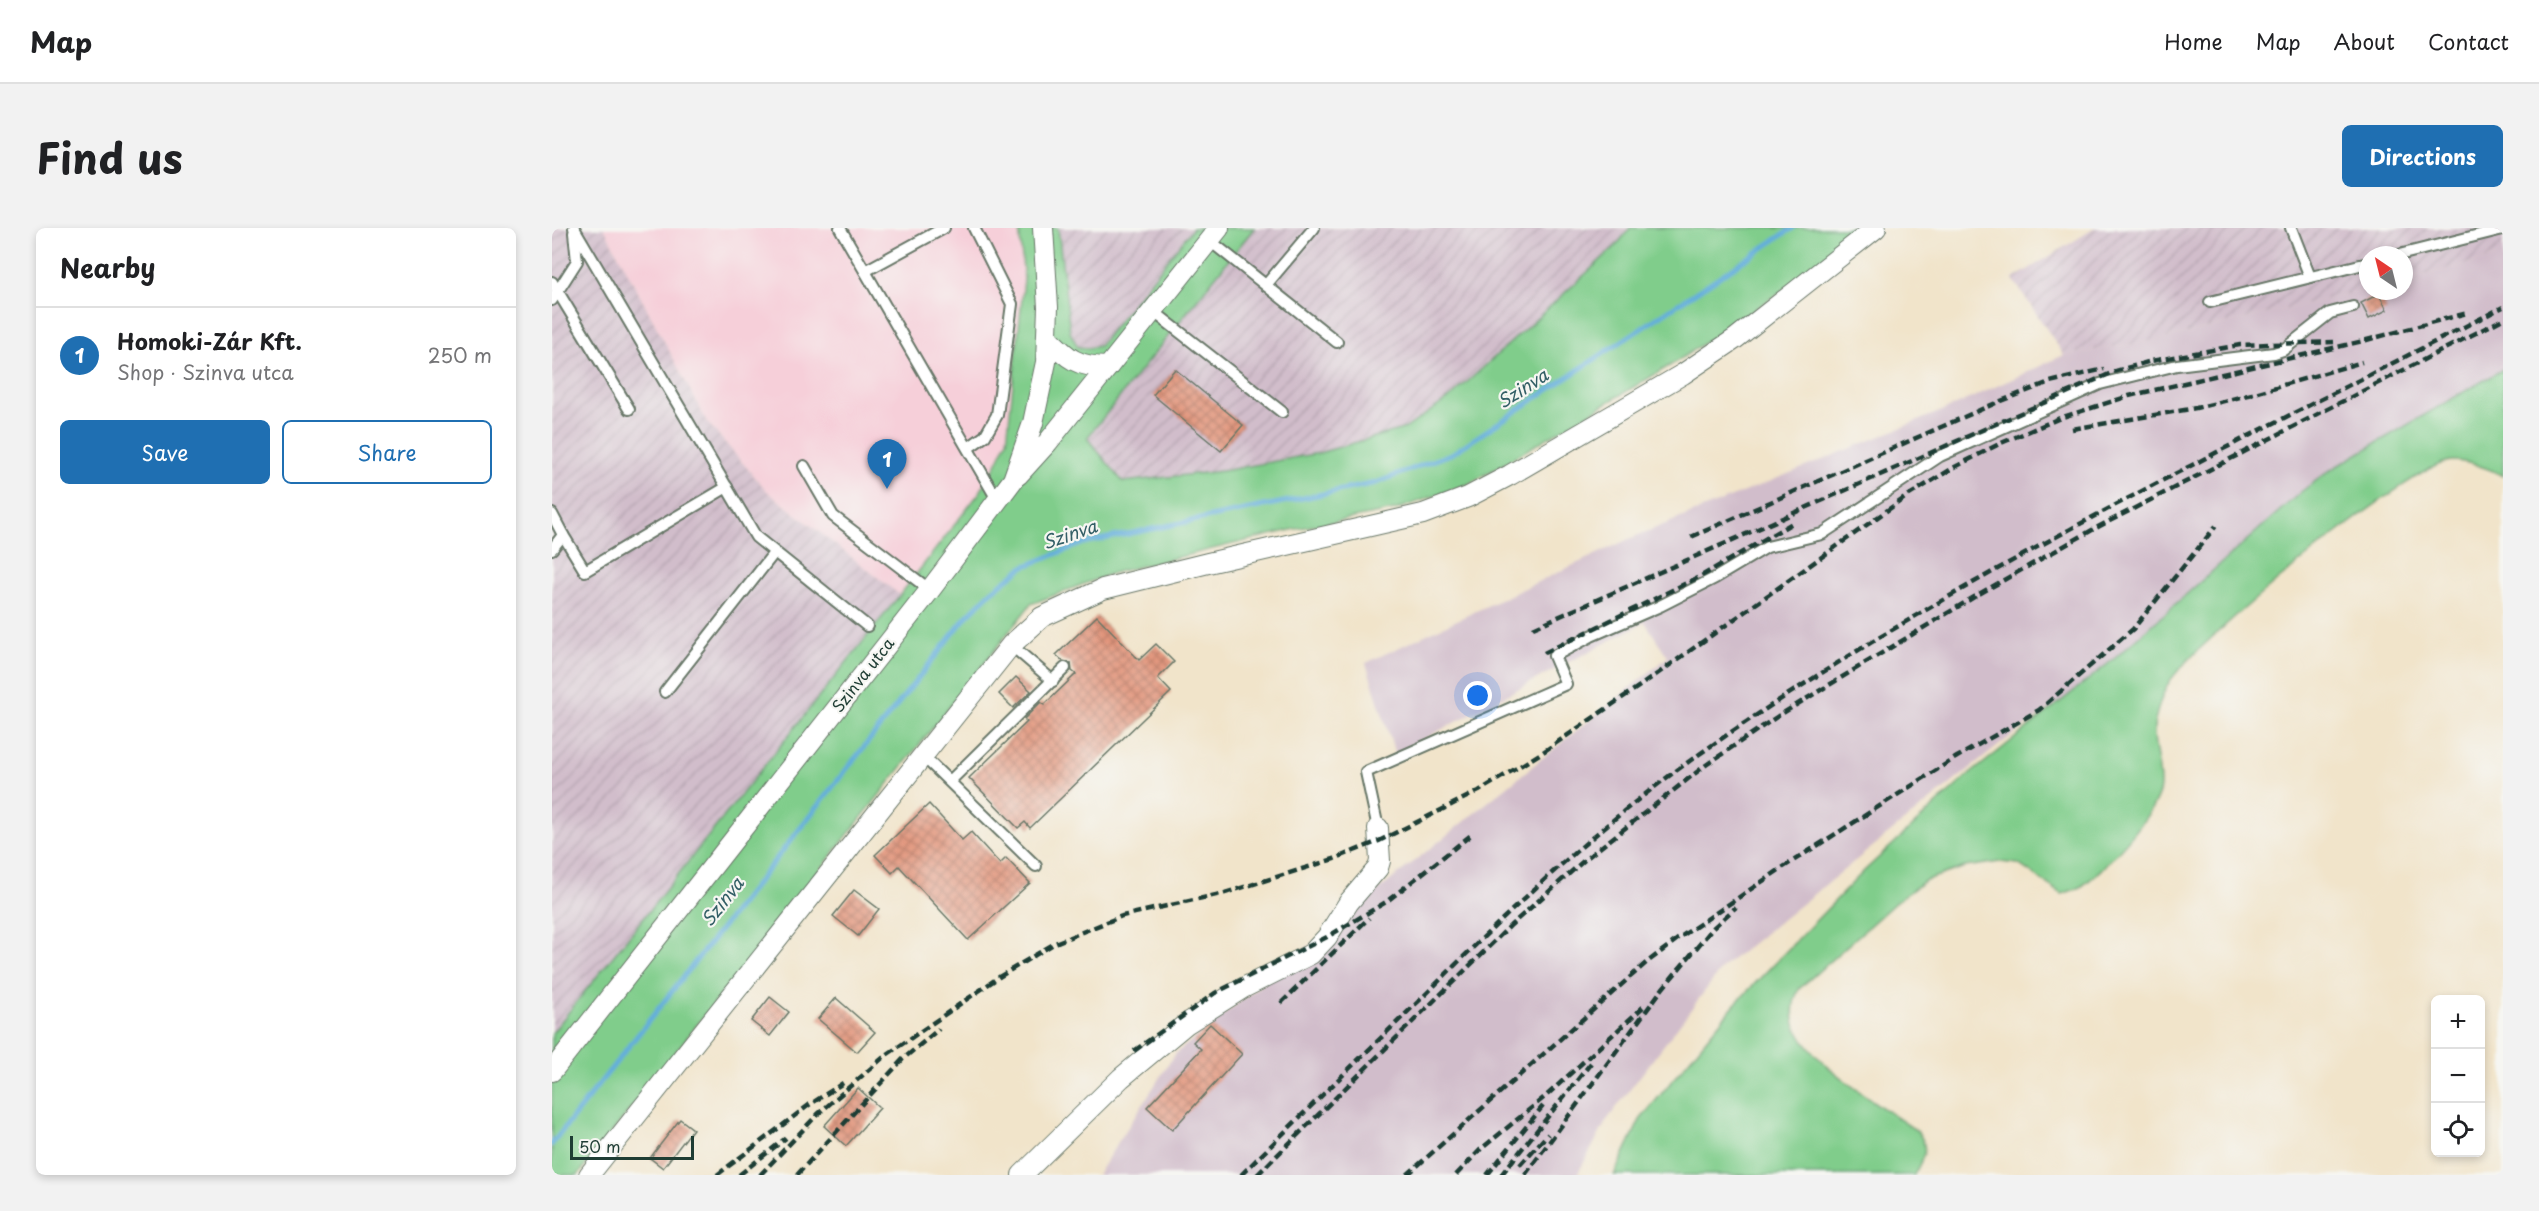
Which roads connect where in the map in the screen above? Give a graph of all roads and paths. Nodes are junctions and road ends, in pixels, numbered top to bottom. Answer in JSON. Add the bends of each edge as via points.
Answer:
{"nodes":[{"id":1,"x":574,"y":228,"type":"edge"},
{"id":2,"x":840,"y":228,"type":"edge"},
{"id":3,"x":974,"y":228,"type":"edge"},
{"id":4,"x":1043,"y":228,"type":"edge"},
{"id":5,"x":1314,"y":228,"type":"edge"},
{"id":6,"x":1876,"y":228,"type":"edge"},
{"id":7,"x":2291,"y":228,"type":"edge"},
{"id":8,"x":937,"y":230,"type":"edge"},
{"id":9,"x":2503,"y":230,"type":"edge"},
{"id":10,"x":1214,"y":234,"type":"edge"},
{"id":11,"x":2413,"y":252,"type":"edge"},
{"id":12,"x":2359,"y":265,"type":"edge"},
{"id":13,"x":865,"y":271,"type":"junction"},
{"id":14,"x":2310,"y":277,"type":"junction"},
{"id":15,"x":552,"y":282,"type":"edge"},
{"id":16,"x":1266,"y":285,"type":"junction"},
{"id":17,"x":555,"y":296,"type":"edge"},
{"id":18,"x":2210,"y":302,"type":"dead end"},
{"id":19,"x":2353,"y":307,"type":"dead end"},
{"id":20,"x":1153,"y":311,"type":"junction"},
{"id":21,"x":1048,"y":338,"type":"junction"},
{"id":22,"x":1337,"y":342,"type":"dead end"},
{"id":23,"x":1108,"y":367,"type":"junction"},
{"id":24,"x":629,"y":409,"type":"dead end"},
{"id":25,"x":1282,"y":412,"type":"dead end"},
{"id":26,"x":968,"y":448,"type":"junction"},
{"id":27,"x":804,"y":466,"type":"dead end"},
{"id":28,"x":1012,"y":480,"type":"junction"},
{"id":29,"x":727,"y":488,"type":"junction"},
{"id":30,"x":998,"y":501,"type":"junction"},
{"id":31,"x":552,"y":514,"type":"edge"},
{"id":32,"x":564,"y":535,"type":"junction"},
{"id":33,"x":552,"y":549,"type":"edge"},
{"id":34,"x":774,"y":553,"type":"junction"},
{"id":35,"x":930,"y":590,"type":"junction"},
{"id":36,"x":867,"y":626,"type":"dead end"},
{"id":37,"x":1013,"y":643,"type":"junction"},
{"id":38,"x":1065,"y":668,"type":"dead end"},
{"id":39,"x":1053,"y":681,"type":"junction"},
{"id":40,"x":665,"y":692,"type":"dead end"},
{"id":41,"x":923,"y":756,"type":"junction"},
{"id":42,"x":950,"y":781,"type":"junction"},
{"id":43,"x":1378,"y":828,"type":"joint"},
{"id":44,"x":1036,"y":866,"type":"dead end"},
{"id":45,"x":552,"y":1071,"type":"edge"},
{"id":46,"x":589,"y":1175,"type":"edge"},
{"id":47,"x":1022,"y":1175,"type":"edge"}],
"edges":[{"from":1,"to":17,"type":"lane","via":[[577,261]]},
{"from":1,"to":29,"type":"lane"},
{"from":2,"to":13,"type":"lane"},
{"from":3,"to":26,"type":"lane","via":[[1012,304],[997,416],[985,436]]},
{"from":4,"to":21,"type":"street","name":"Szinva utca"},
{"from":5,"to":16,"type":"lane"},
{"from":6,"to":37,"type":"street","via":[[1735,339],[1683,374],[1468,497],[1423,514],[1103,589],[1042,617]]},
{"from":7,"to":14,"type":"lane"},
{"from":8,"to":13,"type":"lane"},
{"from":9,"to":11,"type":"lane"},
{"from":10,"to":16,"type":"lane"},
{"from":10,"to":20,"type":"street"},
{"from":12,"to":14,"type":"lane"},
{"from":13,"to":26,"type":"lane"},
{"from":14,"to":18,"type":"lane"},
{"from":15,"to":17,"type":"lane"},
{"from":16,"to":22,"type":"lane"},
{"from":17,"to":24,"type":"lane"},
{"from":19,"to":43,"type":"lane","via":[[2330,313],[2274,353],[2177,366],[2100,384],[1940,456],[1822,534],[1767,547],[1660,606],[1591,636],[1554,656],[1566,684],[1366,772]]},
{"from":20,"to":23,"type":"street"},
{"from":20,"to":25,"type":"lane"},
{"from":21,"to":23,"type":"street","via":[[1080,365]]},
{"from":21,"to":28,"type":"street","name":"Szinva utca","via":[[1033,423]]},
{"from":23,"to":28,"type":"street"},
{"from":26,"to":30,"type":"lane"},
{"from":27,"to":35,"type":"lane","via":[[833,516]]},
{"from":28,"to":30,"type":"street","name":"Szinva utca"},
{"from":29,"to":32,"type":"lane","via":[[585,571]]},
{"from":29,"to":34,"type":"lane","via":[[756,537]]},
{"from":30,"to":35,"type":"street","name":"Szinva utca"},
{"from":31,"to":32,"type":"lane"},
{"from":32,"to":33,"type":"lane"},
{"from":34,"to":36,"type":"lane"},
{"from":34,"to":40,"type":"lane"},
{"from":35,"to":45,"type":"street","name":"Szinva utca"},
{"from":37,"to":39,"type":"lane"},
{"from":37,"to":41,"type":"street"},
{"from":38,"to":39,"type":"lane"},
{"from":39,"to":42,"type":"lane"},
{"from":41,"to":42,"type":"lane"},
{"from":41,"to":46,"type":"street"},
{"from":42,"to":44,"type":"lane"},
{"from":43,"to":47,"type":"street","via":[[1378,868],[1349,902],[1319,948],[1186,1024],[1121,1078]]}]}
